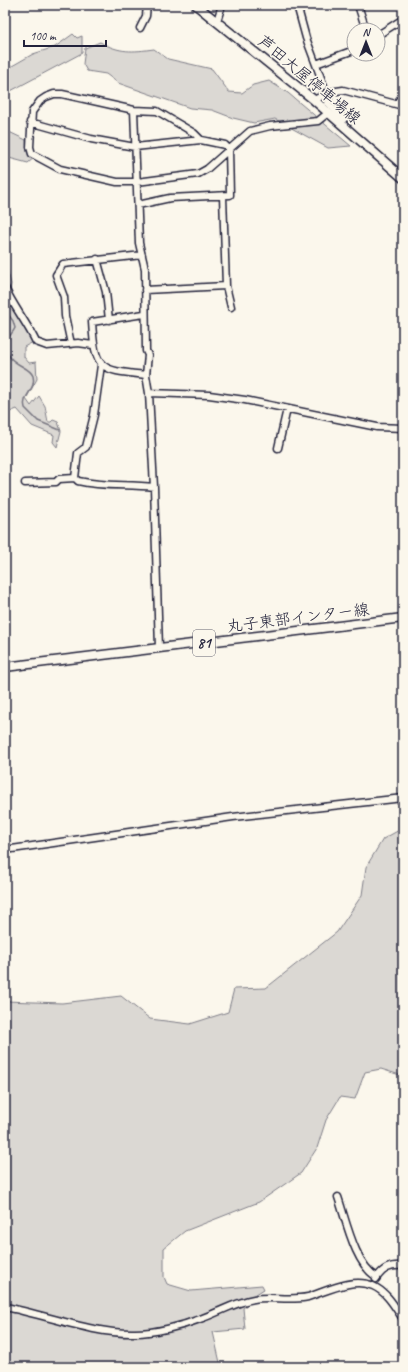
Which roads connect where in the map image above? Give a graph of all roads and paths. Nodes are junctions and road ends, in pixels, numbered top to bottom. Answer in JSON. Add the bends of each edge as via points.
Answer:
{"nodes":[{"id":1,"x":147,"y":5,"type":"edge"},
{"id":2,"x":196,"y":5,"type":"edge"},
{"id":3,"x":222,"y":5,"type":"edge"},
{"id":4,"x":297,"y":5,"type":"edge"},
{"id":5,"x":358,"y":5,"type":"edge"},
{"id":6,"x":403,"y":19,"type":"edge"},
{"id":7,"x":217,"y":21,"type":"junction"},
{"id":8,"x":363,"y":22,"type":"edge"},
{"id":9,"x":140,"y":28,"type":"dead end"},
{"id":10,"x":386,"y":30,"type":"edge"},
{"id":11,"x":346,"y":53,"type":"edge"},
{"id":12,"x":316,"y":64,"type":"junction"},
{"id":13,"x":324,"y":86,"type":"dead end"},
{"id":14,"x":328,"y":95,"type":"dead end"},
{"id":15,"x":403,"y":95,"type":"edge"},
{"id":16,"x":314,"y":100,"type":"junction"},
{"id":17,"x":400,"y":104,"type":"edge"},
{"id":18,"x":134,"y":110,"type":"junction"},
{"id":19,"x":328,"y":113,"type":"junction"},
{"id":20,"x":30,"y":122,"type":"junction"},
{"id":21,"x":340,"y":122,"type":"junction"},
{"id":22,"x":202,"y":140,"type":"junction"},
{"id":23,"x":135,"y":147,"type":"junction"},
{"id":24,"x":229,"y":149,"type":"junction"},
{"id":25,"x":403,"y":178,"type":"edge"},
{"id":26,"x":137,"y":182,"type":"junction"},
{"id":27,"x":223,"y":196,"type":"junction"},
{"id":28,"x":138,"y":205,"type":"junction"},
{"id":29,"x":142,"y":255,"type":"junction"},
{"id":30,"x":97,"y":259,"type":"junction"},
{"id":31,"x":226,"y":286,"type":"junction"},
{"id":32,"x":5,"y":288,"type":"edge"},
{"id":33,"x":145,"y":290,"type":"junction"},
{"id":34,"x":230,"y":307,"type":"dead end"},
{"id":35,"x":144,"y":314,"type":"junction"},
{"id":36,"x":109,"y":320,"type":"junction"},
{"id":37,"x":71,"y":344,"type":"junction"},
{"id":38,"x":93,"y":345,"type":"junction"},
{"id":39,"x":101,"y":364,"type":"junction"},
{"id":40,"x":146,"y":374,"type":"junction"},
{"id":41,"x":149,"y":393,"type":"junction"},
{"id":42,"x":288,"y":409,"type":"junction"},
{"id":43,"x":403,"y":428,"type":"edge"},
{"id":44,"x":278,"y":448,"type":"dead end"},
{"id":45,"x":75,"y":478,"type":"junction"},
{"id":46,"x":25,"y":484,"type":"dead end"},
{"id":47,"x":154,"y":487,"type":"junction"},
{"id":48,"x":403,"y":618,"type":"edge"},
{"id":49,"x":159,"y":648,"type":"junction"},
{"id":50,"x":5,"y":667,"type":"edge"},
{"id":51,"x":403,"y":798,"type":"edge"},
{"id":52,"x":5,"y":850,"type":"edge"},
{"id":53,"x":338,"y":1197,"type":"dead end"},
{"id":54,"x":403,"y":1266,"type":"edge"},
{"id":55,"x":378,"y":1277,"type":"junction"},
{"id":56,"x":372,"y":1286,"type":"junction"},
{"id":57,"x":5,"y":1307,"type":"edge"},
{"id":58,"x":403,"y":1319,"type":"edge"}],
"edges":[{"from":1,"to":9,"type":"street","via":[[146,16]]},
{"from":2,"to":7,"type":"main road","name":"芦田大屋停車場線"},
{"from":3,"to":7,"type":"street"},
{"from":4,"to":12,"type":"street"},
{"from":5,"to":8,"type":"street"},
{"from":6,"to":10,"type":"street"},
{"from":7,"to":16,"type":"main road","name":"芦田大屋停車場線"},
{"from":11,"to":12,"type":"street"},
{"from":12,"to":13,"type":"street"},
{"from":14,"to":21,"type":"street","via":[[328,103],[344,119]]},
{"from":15,"to":17,"type":"street"},
{"from":16,"to":17,"type":"street","via":[[330,92],[343,90]]},
{"from":16,"to":19,"type":"main road","name":"芦田大屋停車場線"},
{"from":18,"to":20,"type":"street","via":[[54,94],[40,101],[32,112]]},
{"from":18,"to":22,"type":"street","via":[[157,111]]},
{"from":18,"to":23,"type":"street"},
{"from":19,"to":21,"type":"main road","name":"芦田大屋停車場線"},
{"from":19,"to":24,"type":"street","via":[[318,121],[255,129],[245,134]]},
{"from":20,"to":23,"type":"street","via":[[91,139]]},
{"from":20,"to":26,"type":"street","via":[[32,154],[60,169],[116,182]]},
{"from":21,"to":25,"type":"main road","name":"芦田大屋停車場線"},
{"from":22,"to":23,"type":"street"},
{"from":22,"to":24,"type":"street","via":[[225,145]]},
{"from":23,"to":26,"type":"street"},
{"from":24,"to":26,"type":"street","via":[[198,174]]},
{"from":24,"to":27,"type":"street","via":[[230,194]]},
{"from":26,"to":28,"type":"street"},
{"from":27,"to":28,"type":"street","via":[[170,198]]},
{"from":27,"to":31,"type":"street"},
{"from":28,"to":29,"type":"street","via":[[139,243]]},
{"from":29,"to":30,"type":"street"},
{"from":29,"to":33,"type":"street"},
{"from":30,"to":36,"type":"street","via":[[106,292]]},
{"from":30,"to":37,"type":"street","via":[[63,264],[56,275],[64,297]]},
{"from":31,"to":33,"type":"street"},
{"from":31,"to":34,"type":"street"},
{"from":32,"to":37,"type":"street","via":[[36,342],[47,346]]},
{"from":33,"to":35,"type":"street"},
{"from":35,"to":36,"type":"street"},
{"from":35,"to":40,"type":"street","via":[[148,355]]},
{"from":36,"to":38,"type":"street","via":[[92,322]]},
{"from":37,"to":38,"type":"street","via":[[78,342]]},
{"from":38,"to":39,"type":"street"},
{"from":39,"to":40,"type":"street","via":[[112,371]]},
{"from":39,"to":45,"type":"street","via":[[94,415],[86,448],[78,453]]},
{"from":40,"to":41,"type":"street"},
{"from":41,"to":42,"type":"street","via":[[209,395]]},
{"from":41,"to":47,"type":"street"},
{"from":42,"to":43,"type":"street","via":[[377,427]]},
{"from":42,"to":44,"type":"street"},
{"from":45,"to":46,"type":"street"},
{"from":45,"to":47,"type":"street","via":[[78,481],[106,486]]},
{"from":47,"to":49,"type":"street"},
{"from":48,"to":49,"type":"main road","name":"丸子東部インター線","number":"81"},
{"from":49,"to":50,"type":"main road","name":"丸子東部インター線","number":"81"},
{"from":51,"to":52,"type":"street","via":[[233,817]]},
{"from":53,"to":55,"type":"street","via":[[362,1264],[371,1274]]},
{"from":54,"to":55,"type":"street","via":[[389,1267]]},
{"from":55,"to":56,"type":"street"},
{"from":56,"to":57,"type":"street","via":[[355,1284],[306,1297],[254,1299],[218,1310],[201,1319],[154,1332],[104,1331]]},
{"from":56,"to":58,"type":"street","via":[[386,1295]]}]}
